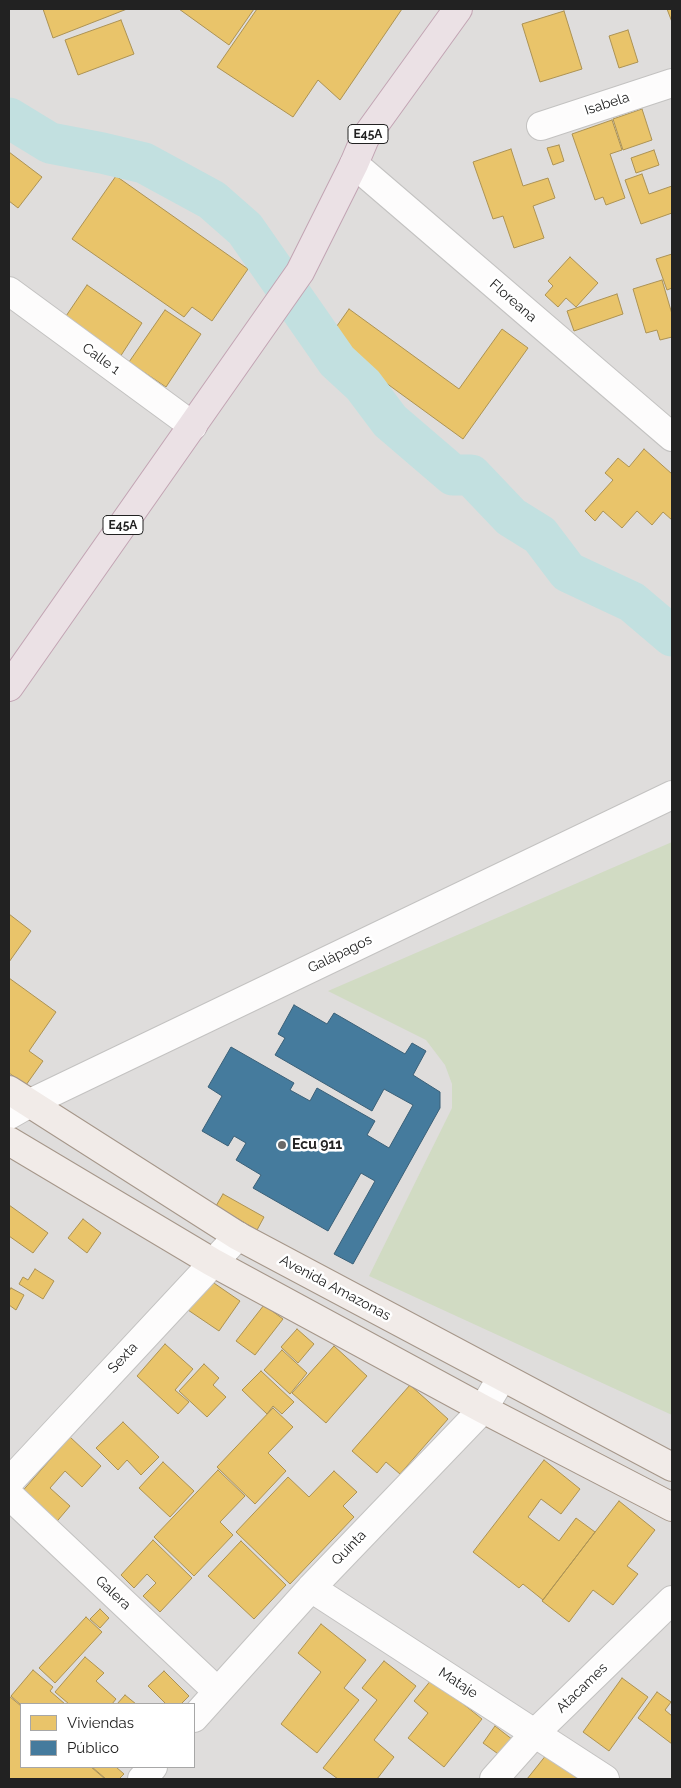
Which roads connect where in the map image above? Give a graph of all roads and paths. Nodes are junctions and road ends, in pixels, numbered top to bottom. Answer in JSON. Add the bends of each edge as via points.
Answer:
{"nodes":[{"id":1,"x":458,"y":9,"type":"edge"},
{"id":2,"x":672,"y":83,"type":"edge"},
{"id":3,"x":541,"y":126,"type":"dead end"},
{"id":4,"x":354,"y":164,"type":"junction"},
{"id":5,"x":9,"y":291,"type":"edge"},
{"id":6,"x":193,"y":426,"type":"junction"},
{"id":7,"x":672,"y":437,"type":"edge"},
{"id":8,"x":9,"y":687,"type":"edge"},
{"id":9,"x":672,"y":796,"type":"edge"},
{"id":10,"x":16,"y":1103,"type":"edge"},
{"id":11,"x":9,"y":1140,"type":"edge"},
{"id":12,"x":238,"y":1236,"type":"junction"},
{"id":13,"x":212,"y":1262,"type":"junction"},
{"id":14,"x":502,"y":1376,"type":"junction"},
{"id":15,"x":483,"y":1409,"type":"junction"},
{"id":16,"x":672,"y":1467,"type":"edge"},
{"id":17,"x":9,"y":1482,"type":"edge"},
{"id":18,"x":9,"y":1495,"type":"edge"},
{"id":19,"x":672,"y":1507,"type":"edge"},
{"id":20,"x":311,"y":1588,"type":"junction"},
{"id":21,"x":672,"y":1600,"type":"edge"},
{"id":22,"x":217,"y":1691,"type":"junction"},
{"id":23,"x":195,"y":1717,"type":"edge"},
{"id":24,"x":535,"y":1733,"type":"junction"},
{"id":25,"x":152,"y":1768,"type":"edge"},
{"id":26,"x":142,"y":1779,"type":"edge"},
{"id":27,"x":494,"y":1779,"type":"edge"},
{"id":28,"x":606,"y":1779,"type":"edge"}],
"edges":[{"from":1,"to":4,"type":"highway","number":"E45A","via":[[365,138]]},
{"from":2,"to":3,"type":"street","name":"Isabela"},
{"from":4,"to":6,"type":"highway","number":"E45A","via":[[300,272]]},
{"from":4,"to":7,"type":"street","name":"Floreana"},
{"from":5,"to":6,"type":"street","name":"Calle 1"},
{"from":6,"to":8,"type":"highway","number":"E45A"},
{"from":9,"to":10,"type":"street","name":"Galápagos"},
{"from":10,"to":12,"type":"main road","name":"Avenida Amazonas"},
{"from":11,"to":13,"type":"main road"},
{"from":12,"to":13,"type":"street","name":"Sexta"},
{"from":12,"to":14,"type":"main road","name":"Avenida Amazonas"},
{"from":13,"to":15,"type":"main road"},
{"from":13,"to":17,"type":"street","name":"Sexta"},
{"from":14,"to":15,"type":"street","name":"Quinta"},
{"from":14,"to":16,"type":"main road","name":"Avenida Amazonas"},
{"from":15,"to":19,"type":"main road"},
{"from":15,"to":20,"type":"street","name":"Quinta"},
{"from":18,"to":22,"type":"street","name":"Galera"},
{"from":20,"to":22,"type":"street","name":"Quinta"},
{"from":20,"to":24,"type":"street","name":"Mataje"},
{"from":21,"to":24,"type":"street","name":"Atacames"},
{"from":22,"to":23,"type":"street","name":"Quinta"},
{"from":24,"to":27,"type":"street","name":"Atacames"},
{"from":24,"to":28,"type":"street","name":"Mataje"},
{"from":25,"to":26,"type":"street"}]}
